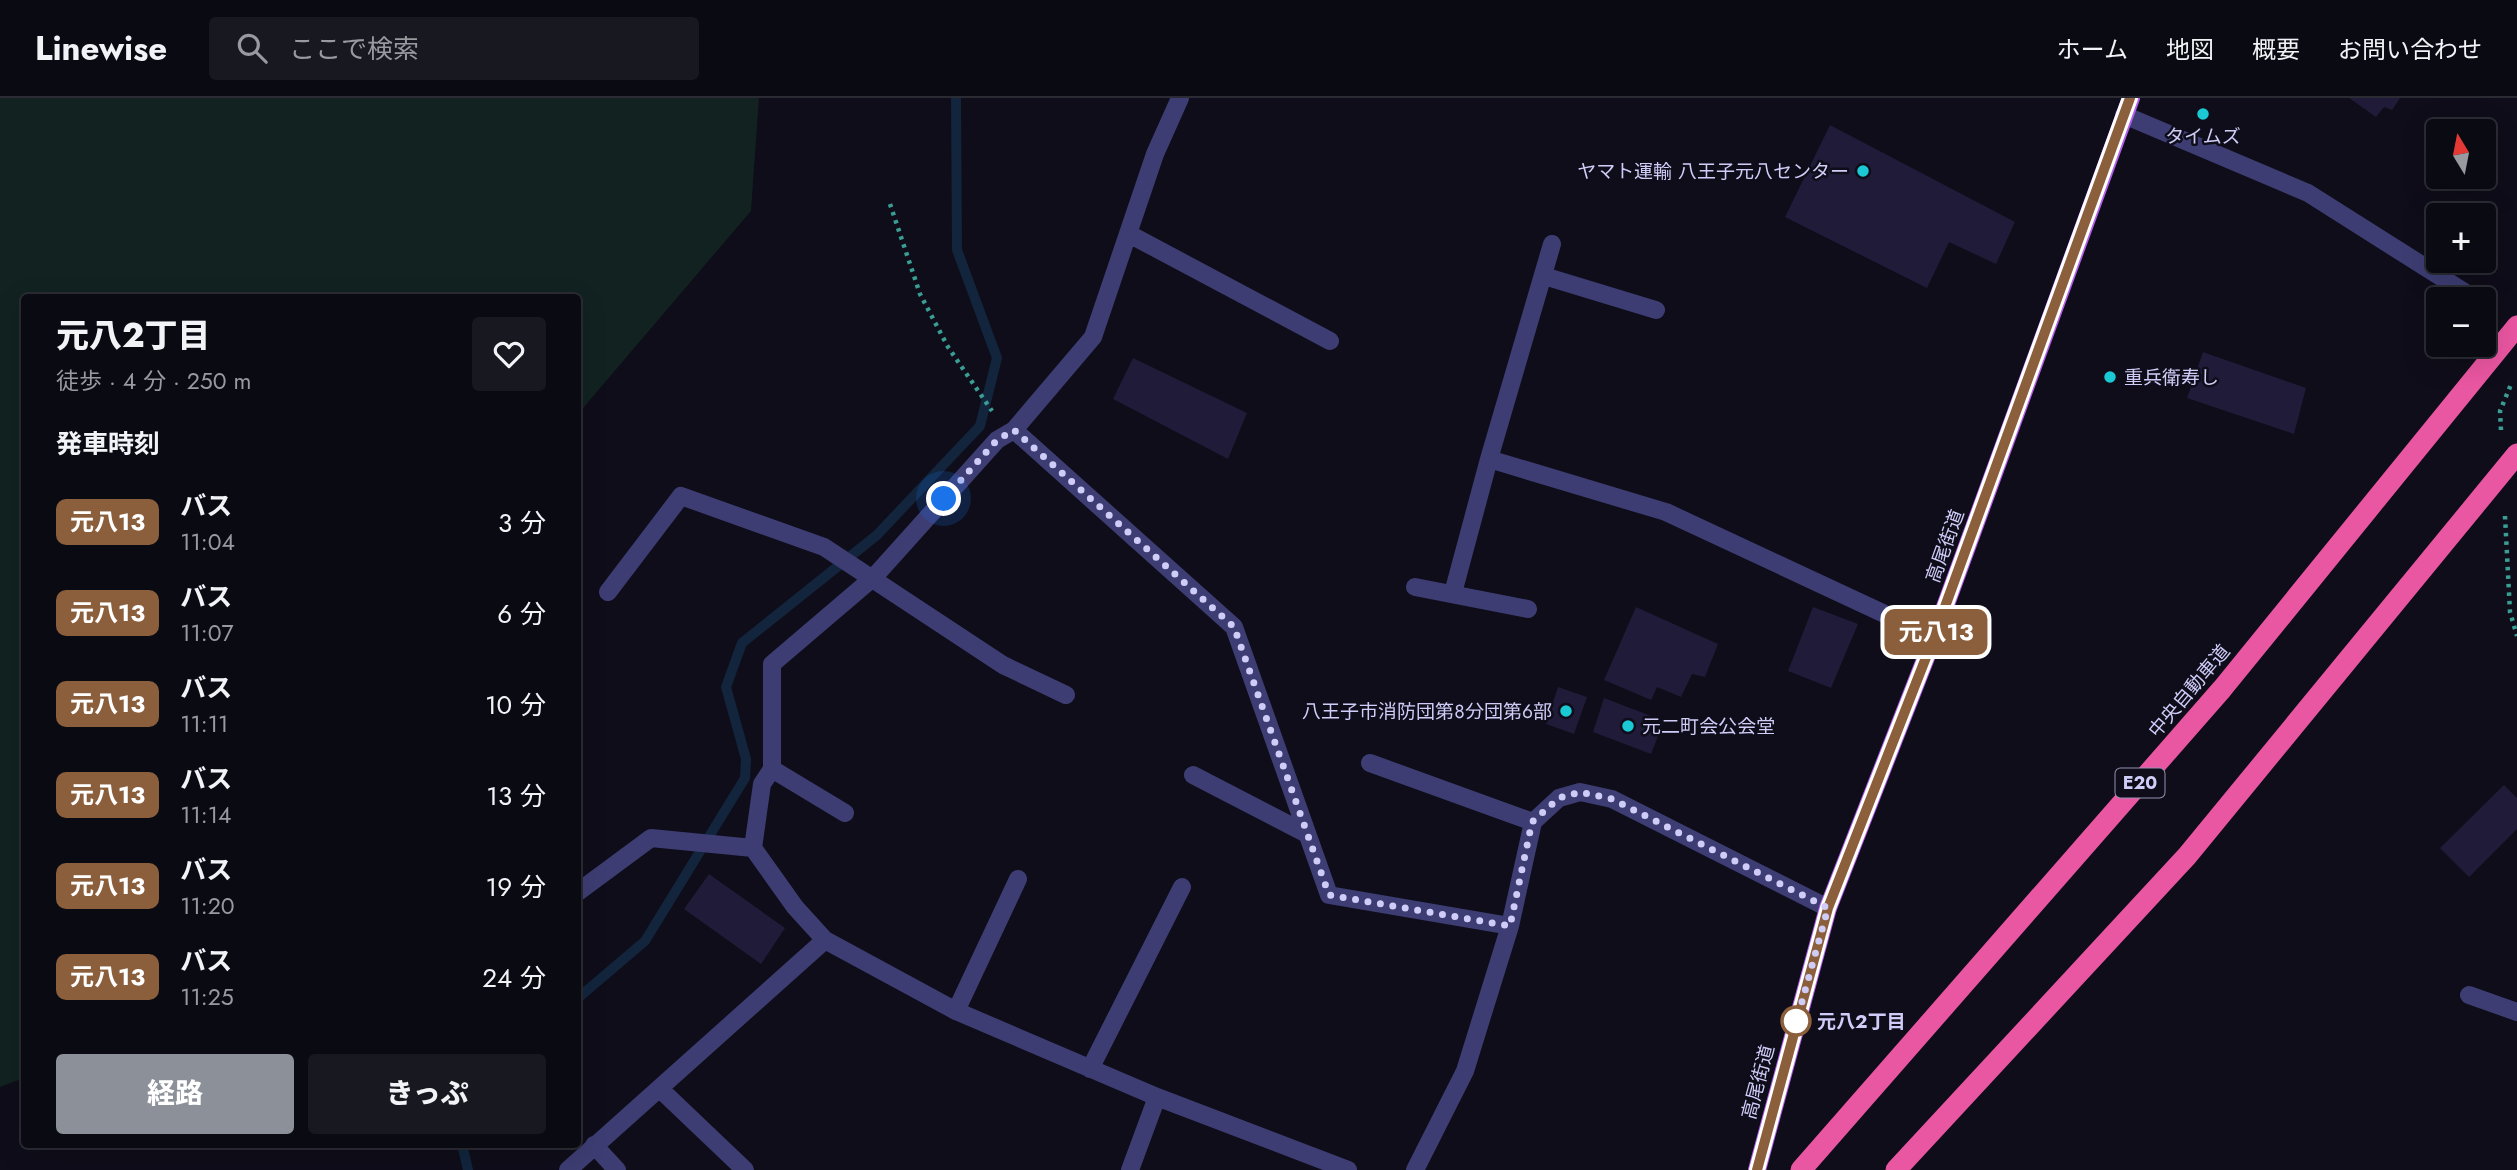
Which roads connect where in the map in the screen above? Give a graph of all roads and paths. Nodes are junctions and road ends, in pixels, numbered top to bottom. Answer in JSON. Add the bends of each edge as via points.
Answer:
{"nodes":[{"id":1,"x":1180,"y":98,"type":"edge"},
{"id":2,"x":2127,"y":106,"type":"edge"},
{"id":3,"x":890,"y":204,"type":"dead end"},
{"id":4,"x":1129,"y":234,"type":"junction"},
{"id":5,"x":1552,"y":244,"type":"dead end"},
{"id":6,"x":1544,"y":276,"type":"junction"},
{"id":7,"x":2457,"y":287,"type":"edge"},
{"id":8,"x":1656,"y":310,"type":"dead end"},
{"id":9,"x":2517,"y":327,"type":"edge"},
{"id":10,"x":1330,"y":341,"type":"dead end"},
{"id":11,"x":994,"y":414,"type":"dead end"},
{"id":12,"x":1014,"y":430,"type":"junction"},
{"id":13,"x":2517,"y":454,"type":"edge"},
{"id":14,"x":1489,"y":459,"type":"junction"},
{"id":15,"x":866,"y":573,"type":"junction"},
{"id":16,"x":1415,"y":587,"type":"dead end"},
{"id":17,"x":608,"y":592,"type":"dead end"},
{"id":18,"x":1453,"y":593,"type":"junction"},
{"id":19,"x":1528,"y":609,"type":"dead end"},
{"id":20,"x":1934,"y":637,"type":"junction"},
{"id":21,"x":1066,"y":695,"type":"dead end"},
{"id":22,"x":1370,"y":764,"type":"dead end"},
{"id":23,"x":772,"y":769,"type":"junction"},
{"id":24,"x":1193,"y":775,"type":"dead end"},
{"id":25,"x":845,"y":813,"type":"dead end"},
{"id":26,"x":1532,"y":822,"type":"junction"},
{"id":27,"x":1307,"y":834,"type":"junction"},
{"id":28,"x":752,"y":848,"type":"junction"},
{"id":29,"x":1018,"y":879,"type":"dead end"},
{"id":30,"x":1182,"y":887,"type":"dead end"},
{"id":31,"x":581,"y":890,"type":"edge"},
{"id":32,"x":1828,"y":908,"type":"junction"},
{"id":33,"x":1510,"y":926,"type":"junction"},
{"id":34,"x":825,"y":940,"type":"junction"},
{"id":35,"x":2469,"y":995,"type":"dead end"},
{"id":36,"x":956,"y":1011,"type":"junction"},
{"id":37,"x":2517,"y":1012,"type":"edge"},
{"id":38,"x":1090,"y":1069,"type":"junction"},
{"id":39,"x":660,"y":1089,"type":"junction"},
{"id":40,"x":1157,"y":1097,"type":"junction"},
{"id":41,"x":594,"y":1145,"type":"junction"},
{"id":42,"x":568,"y":1170,"type":"edge"},
{"id":43,"x":617,"y":1170,"type":"edge"},
{"id":44,"x":745,"y":1170,"type":"edge"},
{"id":45,"x":1130,"y":1170,"type":"edge"},
{"id":46,"x":1348,"y":1170,"type":"edge"},
{"id":47,"x":1415,"y":1170,"type":"edge"},
{"id":48,"x":1756,"y":1170,"type":"edge"},
{"id":49,"x":1801,"y":1170,"type":"edge"},
{"id":50,"x":1896,"y":1170,"type":"edge"}],
"edges":[{"from":1,"to":4,"type":"street","via":[[1155,154]]},
{"from":2,"to":7,"type":"street","via":[[2308,193]]},
{"from":2,"to":20,"type":"main road","name":"高尾街道"},
{"from":3,"to":11,"type":"path","via":[[920,294],[948,347]]},
{"from":4,"to":10,"type":"street"},
{"from":4,"to":12,"type":"street","via":[[1093,337]]},
{"from":5,"to":6,"type":"street"},
{"from":6,"to":8,"type":"street"},
{"from":6,"to":14,"type":"street"},
{"from":9,"to":49,"type":"highway","name":"中央自動車道","number":"E20","via":[[2222,689]]},
{"from":12,"to":15,"type":"street","via":[[997,440]]},
{"from":12,"to":27,"type":"street","via":[[1234,627]]},
{"from":13,"to":50,"type":"highway","via":[[2187,856]]},
{"from":14,"to":18,"type":"street"},
{"from":14,"to":20,"type":"street","via":[[1667,512]]},
{"from":15,"to":17,"type":"street","via":[[824,547],[681,496]]},
{"from":15,"to":21,"type":"street","via":[[1003,665]]},
{"from":15,"to":23,"type":"street","via":[[772,664]]},
{"from":16,"to":18,"type":"street"},
{"from":18,"to":19,"type":"street"},
{"from":20,"to":32,"type":"main road","name":"高尾街道"},
{"from":22,"to":26,"type":"street"},
{"from":23,"to":25,"type":"street"},
{"from":23,"to":28,"type":"street","via":[[762,784]]},
{"from":24,"to":27,"type":"street"},
{"from":26,"to":32,"type":"street","via":[[1559,798],[1580,792],[1612,799]]},
{"from":26,"to":33,"type":"street"},
{"from":27,"to":33,"type":"street","via":[[1329,895]]},
{"from":28,"to":31,"type":"street","via":[[651,838]]},
{"from":28,"to":34,"type":"street"},
{"from":29,"to":36,"type":"street"},
{"from":30,"to":38,"type":"street"},
{"from":32,"to":48,"type":"main road","name":"高尾街道"},
{"from":33,"to":47,"type":"street","via":[[1465,1070]]},
{"from":34,"to":36,"type":"street"},
{"from":34,"to":39,"type":"street"},
{"from":35,"to":37,"type":"street"},
{"from":36,"to":38,"type":"street"},
{"from":38,"to":40,"type":"street"},
{"from":39,"to":41,"type":"street"},
{"from":39,"to":44,"type":"street"},
{"from":40,"to":45,"type":"street"},
{"from":40,"to":46,"type":"street"},
{"from":41,"to":42,"type":"street"},
{"from":41,"to":43,"type":"street"}]}
